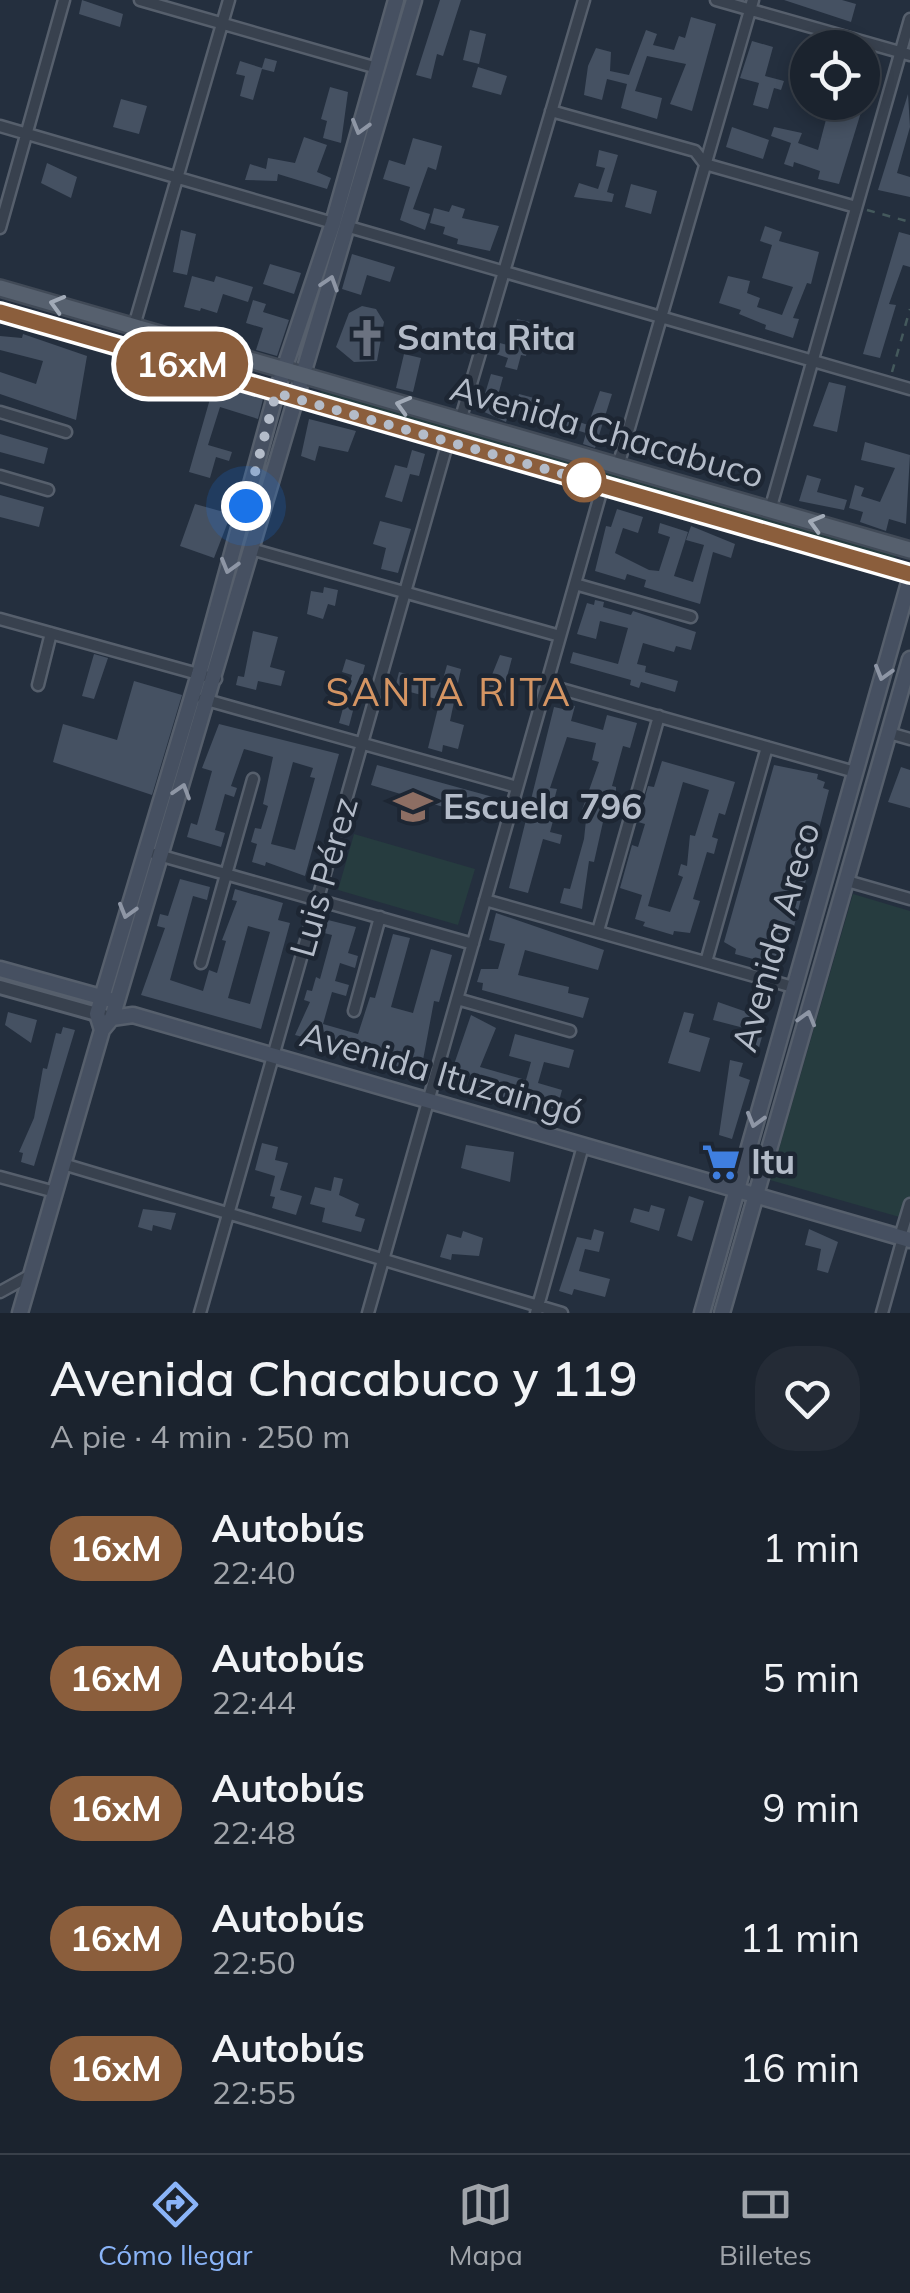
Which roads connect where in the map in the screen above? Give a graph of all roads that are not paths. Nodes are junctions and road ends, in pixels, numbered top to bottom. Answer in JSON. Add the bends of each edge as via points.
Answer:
{"nodes":[{"id":1,"x":64,"y":0,"type":"edge"},
{"id":2,"x":140,"y":0,"type":"edge"},
{"id":3,"x":228,"y":0,"type":"edge"},
{"id":4,"x":396,"y":0,"type":"edge"},
{"id":5,"x":414,"y":0,"type":"edge"},
{"id":6,"x":584,"y":0,"type":"edge"},
{"id":7,"x":716,"y":0,"type":"edge"},
{"id":8,"x":752,"y":5,"type":"edge"},
{"id":9,"x":910,"y":19,"type":"edge"},
{"id":10,"x":222,"y":24,"type":"junction"},
{"id":11,"x":905,"y":54,"type":"edge"},
{"id":12,"x":377,"y":68,"type":"junction"},
{"id":13,"x":551,"y":111,"type":"junction"},
{"id":14,"x":0,"y":126,"type":"edge"},
{"id":15,"x":26,"y":133,"type":"junction"},
{"id":16,"x":705,"y":164,"type":"junction"},
{"id":17,"x":178,"y":178,"type":"junction"},
{"id":18,"x":856,"y":207,"type":"junction"},
{"id":19,"x":332,"y":223,"type":"junction"},
{"id":20,"x":349,"y":227,"type":"junction"},
{"id":21,"x":0,"y":228,"type":"edge"},
{"id":22,"x":504,"y":272,"type":"junction"},
{"id":23,"x":0,"y":288,"type":"edge"},
{"id":24,"x":0,"y":312,"type":"edge"},
{"id":25,"x":661,"y":317,"type":"junction"},
{"id":26,"x":134,"y":326,"type":"junction"},
{"id":27,"x":812,"y":361,"type":"junction"},
{"id":28,"x":292,"y":373,"type":"junction"},
{"id":29,"x":910,"y":389,"type":"edge"},
{"id":30,"x":276,"y":393,"type":"junction"},
{"id":31,"x":293,"y":398,"type":"junction"},
{"id":32,"x":0,"y":412,"type":"edge"},
{"id":33,"x":460,"y":421,"type":"junction"},
{"id":34,"x":66,"y":432,"type":"dead end"},
{"id":35,"x":448,"y":441,"type":"junction"},
{"id":36,"x":618,"y":466,"type":"junction"},
{"id":37,"x":0,"y":476,"type":"edge"},
{"id":38,"x":603,"y":485,"type":"junction"},
{"id":39,"x":48,"y":490,"type":"dead end"},
{"id":40,"x":770,"y":510,"type":"junction"},
{"id":41,"x":251,"y":548,"type":"junction"},
{"id":42,"x":910,"y":550,"type":"edge"},
{"id":43,"x":910,"y":577,"type":"edge"},
{"id":44,"x":575,"y":584,"type":"junction"},
{"id":45,"x":405,"y":592,"type":"junction"},
{"id":46,"x":692,"y":616,"type":"dead end"},
{"id":47,"x":0,"y":620,"type":"edge"},
{"id":48,"x":51,"y":634,"type":"junction"},
{"id":49,"x":560,"y":636,"type":"junction"},
{"id":50,"x":910,"y":658,"type":"edge"},
{"id":51,"x":199,"y":674,"type":"junction"},
{"id":52,"x":216,"y":679,"type":"junction"},
{"id":53,"x":546,"y":685,"type":"junction"},
{"id":54,"x":38,"y":686,"type":"dead end"},
{"id":55,"x":193,"y":696,"type":"junction"},
{"id":56,"x":209,"y":700,"type":"junction"},
{"id":57,"x":659,"y":716,"type":"junction"},
{"id":58,"x":889,"y":733,"type":"junction"},
{"id":59,"x":910,"y":739,"type":"edge"},
{"id":60,"x":362,"y":744,"type":"junction"},
{"id":61,"x":767,"y":747,"type":"junction"},
{"id":62,"x":855,"y":772,"type":"junction"},
{"id":63,"x":253,"y":779,"type":"dead end"},
{"id":64,"x":517,"y":787,"type":"junction"},
{"id":65,"x":144,"y":850,"type":"junction"},
{"id":66,"x":162,"y":856,"type":"junction"},
{"id":67,"x":226,"y":874,"type":"junction"},
{"id":68,"x":847,"y":881,"type":"junction"},
{"id":69,"x":910,"y":899,"type":"edge"},
{"id":70,"x":318,"y":900,"type":"junction"},
{"id":71,"x":486,"y":900,"type":"junction"},
{"id":72,"x":380,"y":917,"type":"junction"},
{"id":73,"x":598,"y":931,"type":"junction"},
{"id":74,"x":473,"y":944,"type":"junction"},
{"id":75,"x":201,"y":962,"type":"dead end"},
{"id":76,"x":706,"y":962,"type":"junction"},
{"id":77,"x":0,"y":969,"type":"edge"},
{"id":78,"x":0,"y":987,"type":"edge"},
{"id":79,"x":793,"y":987,"type":"junction"},
{"id":80,"x":110,"y":999,"type":"junction"},
{"id":81,"x":457,"y":1000,"type":"junction"},
{"id":82,"x":354,"y":1011,"type":"dead end"},
{"id":83,"x":132,"y":1016,"type":"junction"},
{"id":84,"x":104,"y":1020,"type":"junction"},
{"id":85,"x":570,"y":1030,"type":"dead end"},
{"id":86,"x":272,"y":1056,"type":"junction"},
{"id":87,"x":428,"y":1101,"type":"junction"},
{"id":88,"x":583,"y":1146,"type":"junction"},
{"id":89,"x":63,"y":1164,"type":"junction"},
{"id":90,"x":0,"y":1177,"type":"edge"},
{"id":91,"x":736,"y":1190,"type":"junction"},
{"id":92,"x":55,"y":1192,"type":"junction"},
{"id":93,"x":755,"y":1197,"type":"junction"},
{"id":94,"x":910,"y":1204,"type":"edge"},
{"id":95,"x":228,"y":1214,"type":"junction"},
{"id":96,"x":905,"y":1242,"type":"edge"},
{"id":97,"x":383,"y":1260,"type":"junction"},
{"id":98,"x":31,"y":1275,"type":"junction"},
{"id":99,"x":0,"y":1292,"type":"edge"},
{"id":100,"x":537,"y":1309,"type":"edge"},
{"id":101,"x":20,"y":1313,"type":"edge"},
{"id":102,"x":200,"y":1313,"type":"edge"},
{"id":103,"x":368,"y":1313,"type":"edge"},
{"id":104,"x":562,"y":1313,"type":"edge"},
{"id":105,"x":702,"y":1313,"type":"edge"},
{"id":106,"x":722,"y":1313,"type":"edge"},
{"id":107,"x":882,"y":1313,"type":"edge"}],
"edges":[{"from":1,"to":15,"type":"street"},
{"from":2,"to":10,"type":"street"},
{"from":3,"to":10,"type":"street"},
{"from":4,"to":12,"type":"main road"},
{"from":5,"to":20,"type":"main road"},
{"from":6,"to":13,"type":"street"},
{"from":7,"to":8,"type":"street"},
{"from":8,"to":11,"type":"street"},
{"from":8,"to":16,"type":"street"},
{"from":9,"to":11,"type":"street"},
{"from":10,"to":12,"type":"street"},
{"from":10,"to":17,"type":"street"},
{"from":11,"to":18,"type":"street"},
{"from":12,"to":19,"type":"main road","one_way":true},
{"from":13,"to":16,"type":"street","via":[[694,151]]},
{"from":13,"to":22,"type":"street"},
{"from":14,"to":15,"type":"street"},
{"from":15,"to":17,"type":"street"},
{"from":15,"to":21,"type":"street"},
{"from":16,"to":18,"type":"street"},
{"from":16,"to":25,"type":"street"},
{"from":17,"to":19,"type":"street"},
{"from":17,"to":26,"type":"street"},
{"from":18,"to":27,"type":"street"},
{"from":19,"to":28,"type":"main road"},
{"from":20,"to":22,"type":"street"},
{"from":28,"to":20,"type":"main road","one_way":true},
{"from":22,"to":25,"type":"street"},
{"from":22,"to":33,"type":"street"},
{"from":26,"to":23,"type":"main road","name":"Avenida Chacabuco","one_way":true},
{"from":24,"to":30,"type":"main road","name":"Avenida Chacabuco"},
{"from":25,"to":27,"type":"street"},
{"from":25,"to":36,"type":"street"},
{"from":26,"to":28,"type":"main road","name":"Avenida Chacabuco"},
{"from":27,"to":29,"type":"street"},
{"from":27,"to":40,"type":"street"},
{"from":28,"to":30,"type":"main road"},
{"from":28,"to":31,"type":"main road"},
{"from":33,"to":28,"type":"main road","name":"Avenida Chacabuco","one_way":true},
{"from":30,"to":31,"type":"main road","name":"Avenida Chacabuco"},
{"from":30,"to":51,"type":"main road","one_way":true},
{"from":31,"to":35,"type":"main road","name":"Avenida Chacabuco"},
{"from":31,"to":41,"type":"main road"},
{"from":32,"to":34,"type":"street"},
{"from":33,"to":36,"type":"main road","name":"Avenida Chacabuco"},
{"from":35,"to":38,"type":"main road","name":"Avenida Chacabuco"},
{"from":35,"to":45,"type":"street","name":"Luis Pérez"},
{"from":36,"to":40,"type":"main road","name":"Avenida Chacabuco"},
{"from":37,"to":39,"type":"street"},
{"from":38,"to":43,"type":"main road","name":"Avenida Chacabuco"},
{"from":38,"to":44,"type":"street"},
{"from":42,"to":40,"type":"main road","name":"Avenida Chacabuco","one_way":true},
{"from":41,"to":45,"type":"street"},
{"from":41,"to":52,"type":"main road"},
{"from":43,"to":62,"type":"main road","name":"Avenida Areco","one_way":true},
{"from":44,"to":46,"type":"street"},
{"from":44,"to":49,"type":"street"},
{"from":45,"to":49,"type":"street"},
{"from":45,"to":60,"type":"street","name":"Luis Pérez"},
{"from":47,"to":48,"type":"street"},
{"from":48,"to":51,"type":"street"},
{"from":48,"to":54,"type":"street"},
{"from":49,"to":53,"type":"street"},
{"from":50,"to":58,"type":"main road","name":"Avenida Areco"},
{"from":51,"to":52,"type":"street"},
{"from":51,"to":55,"type":"main road"},
{"from":52,"to":56,"type":"main road"},
{"from":53,"to":57,"type":"street"},
{"from":53,"to":64,"type":"street"},
{"from":55,"to":56,"type":"street"},
{"from":55,"to":65,"type":"main road"},
{"from":56,"to":60,"type":"street"},
{"from":66,"to":56,"type":"main road","one_way":true},
{"from":57,"to":61,"type":"street"},
{"from":57,"to":73,"type":"street"},
{"from":58,"to":59,"type":"street"},
{"from":58,"to":68,"type":"main road","name":"Avenida Areco"},
{"from":60,"to":64,"type":"street"},
{"from":60,"to":70,"type":"street","name":"Luis Pérez"},
{"from":61,"to":62,"type":"street"},
{"from":61,"to":76,"type":"street"},
{"from":62,"to":79,"type":"main road","name":"Avenida Areco"},
{"from":63,"to":67,"type":"street"},
{"from":64,"to":71,"type":"street"},
{"from":65,"to":66,"type":"street"},
{"from":65,"to":80,"type":"main road","one_way":true},
{"from":66,"to":67,"type":"street"},
{"from":66,"to":80,"type":"main road"},
{"from":67,"to":70,"type":"street"},
{"from":67,"to":75,"type":"street"},
{"from":68,"to":69,"type":"street"},
{"from":93,"to":68,"type":"main road","name":"Avenida Areco","one_way":true},
{"from":70,"to":72,"type":"street"},
{"from":70,"to":86,"type":"street","name":"Luis Pérez"},
{"from":71,"to":73,"type":"street"},
{"from":71,"to":74,"type":"street"},
{"from":72,"to":74,"type":"street"},
{"from":72,"to":82,"type":"street"},
{"from":73,"to":76,"type":"street"},
{"from":74,"to":81,"type":"street"},
{"from":76,"to":79,"type":"street"},
{"from":77,"to":80,"type":"main road","name":"Avenida Ituzaingó"},
{"from":78,"to":84,"type":"street","name":"Avenida Ituzaingó"},
{"from":79,"to":91,"type":"main road","name":"Avenida Areco","one_way":true},
{"from":80,"to":83,"type":"main road","name":"Avenida Ituzaingó"},
{"from":80,"to":84,"type":"main road"},
{"from":81,"to":85,"type":"street"},
{"from":81,"to":87,"type":"street"},
{"from":83,"to":84,"type":"main road","name":"Avenida Ituzaingó"},
{"from":83,"to":86,"type":"main road","name":"Avenida Ituzaingó"},
{"from":84,"to":89,"type":"main road"},
{"from":86,"to":87,"type":"main road","name":"Avenida Ituzaingó"},
{"from":86,"to":95,"type":"street","name":"Luis Pérez"},
{"from":87,"to":88,"type":"main road","name":"Avenida Ituzaingó"},
{"from":87,"to":97,"type":"street"},
{"from":88,"to":91,"type":"main road","name":"Avenida Ituzaingó"},
{"from":88,"to":100,"type":"street"},
{"from":89,"to":92,"type":"main road"},
{"from":89,"to":95,"type":"street"},
{"from":90,"to":92,"type":"street"},
{"from":91,"to":93,"type":"main road","name":"Avenida Ituzaingó"},
{"from":91,"to":105,"type":"main road","name":"Avenida Areco"},
{"from":92,"to":98,"type":"main road"},
{"from":93,"to":96,"type":"main road","name":"Avenida Ituzaingó"},
{"from":93,"to":106,"type":"main road","name":"Avenida Areco"},
{"from":94,"to":96,"type":"street"},
{"from":95,"to":97,"type":"street"},
{"from":95,"to":102,"type":"street","name":"Luis Pérez"},
{"from":96,"to":107,"type":"street"},
{"from":97,"to":100,"type":"street"},
{"from":97,"to":103,"type":"street"},
{"from":98,"to":99,"type":"street"},
{"from":98,"to":101,"type":"main road"},
{"from":100,"to":104,"type":"street"}]}
